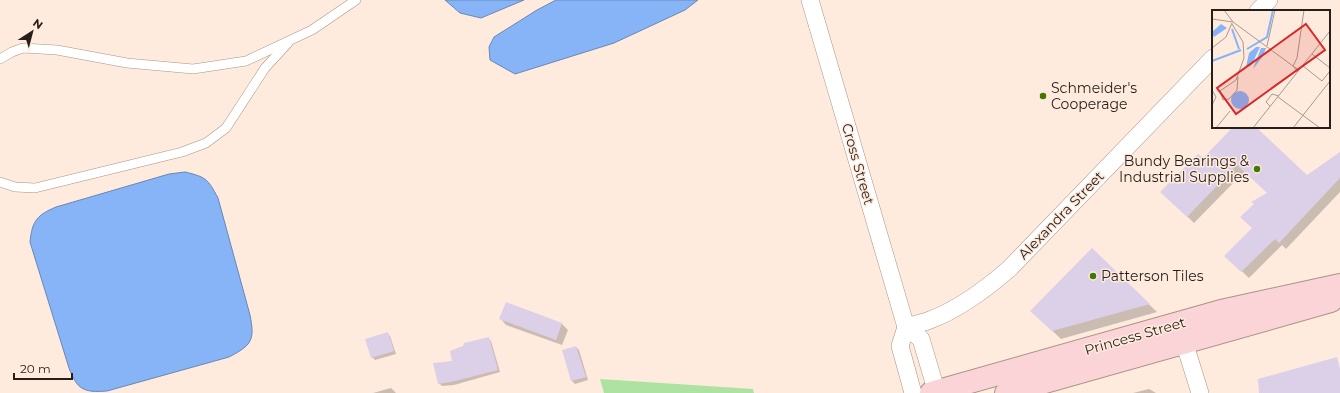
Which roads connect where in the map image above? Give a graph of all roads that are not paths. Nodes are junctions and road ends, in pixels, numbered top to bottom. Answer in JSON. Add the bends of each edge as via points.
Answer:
{"nodes":[{"id":1,"x":356,"y":0,"type":"edge"},
{"id":2,"x":810,"y":0,"type":"edge"},
{"id":3,"x":1269,"y":0,"type":"edge"},
{"id":4,"x":1259,"y":10,"type":"edge"},
{"id":5,"x":291,"y":39,"type":"junction"},
{"id":6,"x":0,"y":59,"type":"edge"},
{"id":7,"x":1212,"y":59,"type":"edge"},
{"id":8,"x":0,"y":182,"type":"edge"},
{"id":9,"x":1340,"y":285,"type":"edge"},
{"id":10,"x":1340,"y":298,"type":"edge"},
{"id":11,"x":906,"y":327,"type":"junction"},
{"id":12,"x":1181,"y":333,"type":"junction"},
{"id":13,"x":935,"y":392,"type":"edge"},
{"id":14,"x":913,"y":393,"type":"edge"},
{"id":15,"x":1006,"y":393,"type":"edge"},
{"id":16,"x":1200,"y":393,"type":"edge"}],
"edges":[{"from":1,"to":5,"type":"lane","via":[[312,30]]},
{"from":2,"to":11,"type":"street","name":"Cross Street"},
{"from":3,"to":4,"type":"street"},
{"from":5,"to":6,"type":"lane","via":[[246,60],[192,69],[127,63],[57,50],[23,48]]},
{"from":5,"to":8,"type":"lane","via":[[265,68],[226,128],[206,143],[182,152],[35,188],[15,187]]},
{"from":7,"to":11,"type":"street","name":"Alexandra Street","via":[[1009,269],[994,282],[947,311]]},
{"from":9,"to":12,"type":"main road","name":"Princess Street","via":[[1221,311]]},
{"from":10,"to":12,"type":"main road","name":"Princess Street"},
{"from":11,"to":13,"type":"street","via":[[921,339]]},
{"from":11,"to":14,"type":"street","via":[[900,346]]},
{"from":12,"to":13,"type":"main road","name":"Princess Street"},
{"from":12,"to":15,"type":"main road","name":"Princess Street"},
{"from":12,"to":16,"type":"street"}]}
